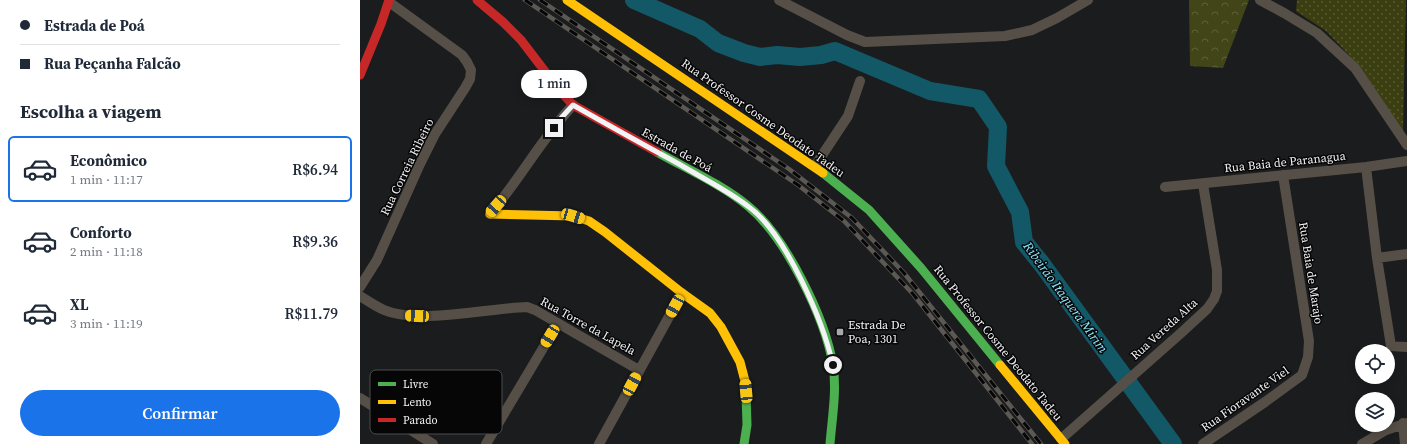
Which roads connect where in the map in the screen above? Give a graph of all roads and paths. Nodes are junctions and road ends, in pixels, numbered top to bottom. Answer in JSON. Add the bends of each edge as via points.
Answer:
{"nodes":[{"id":1,"x":477,"y":0,"type":"edge"},
{"id":2,"x":566,"y":0,"type":"edge"},
{"id":3,"x":779,"y":0,"type":"edge"},
{"id":4,"x":1088,"y":0,"type":"edge"},
{"id":5,"x":1260,"y":0,"type":"edge"},
{"id":6,"x":389,"y":1,"type":"edge"},
{"id":7,"x":360,"y":74,"type":"edge"},
{"id":8,"x":860,"y":81,"type":"dead end"},
{"id":9,"x":573,"y":105,"type":"junction"},
{"id":10,"x":1407,"y":145,"type":"edge"},
{"id":11,"x":1407,"y":161,"type":"edge"},
{"id":12,"x":815,"y":166,"type":"junction"},
{"id":13,"x":1366,"y":167,"type":"junction"},
{"id":14,"x":1283,"y":175,"type":"junction"},
{"id":15,"x":1203,"y":184,"type":"junction"},
{"id":16,"x":1165,"y":187,"type":"dead end"},
{"id":17,"x":490,"y":214,"type":"joint"},
{"id":18,"x":1407,"y":254,"type":"edge"},
{"id":19,"x":1376,"y":258,"type":"junction"},
{"id":20,"x":360,"y":287,"type":"edge"},
{"id":21,"x":682,"y":293,"type":"junction"},
{"id":22,"x":360,"y":296,"type":"edge"},
{"id":23,"x":558,"y":323,"type":"junction"},
{"id":24,"x":1407,"y":346,"type":"edge"},
{"id":25,"x":639,"y":370,"type":"junction"},
{"id":26,"x":1302,"y":375,"type":"joint"},
{"id":27,"x":360,"y":398,"type":"edge"},
{"id":28,"x":370,"y":404,"type":"edge"},
{"id":29,"x":502,"y":417,"type":"edge"},
{"id":30,"x":1405,"y":423,"type":"edge"},
{"id":31,"x":417,"y":434,"type":"edge"},
{"id":32,"x":492,"y":434,"type":"edge"},
{"id":33,"x":1063,"y":441,"type":"edge"},
{"id":34,"x":433,"y":444,"type":"edge"},
{"id":35,"x":486,"y":444,"type":"edge"},
{"id":36,"x":599,"y":444,"type":"edge"},
{"id":37,"x":744,"y":444,"type":"edge"},
{"id":38,"x":830,"y":444,"type":"edge"},
{"id":39,"x":1203,"y":444,"type":"edge"},
{"id":40,"x":1362,"y":444,"type":"edge"},
{"id":41,"x":1405,"y":444,"type":"edge"}],
"edges":[{"from":1,"to":9,"type":"main road","name":"Estrada de Poá","via":[[522,42]]},
{"from":2,"to":12,"type":"main road","name":"Rua Professor Cosme Deodato Tadeu"},
{"from":3,"to":4,"type":"street","via":[[865,42],[1005,36],[1038,27]]},
{"from":5,"to":10,"type":"street","via":[[1284,12],[1333,46],[1355,68]]},
{"from":6,"to":7,"type":"main road"},
{"from":6,"to":20,"type":"street","name":"Rua Correia Ribeiro","via":[[462,55],[471,70],[470,79],[432,140],[377,260]]},
{"from":8,"to":12,"type":"street","via":[[848,116]]},
{"from":9,"to":17,"type":"street"},
{"from":9,"to":38,"type":"main road","name":"Estrada de Poá","via":[[709,181],[749,207],[765,222],[794,266],[829,347],[835,388]]},
{"from":11,"to":13,"type":"street","name":"Rua Baia de Paranagua"},
{"from":12,"to":33,"type":"main road","name":"Rua Professor Cosme Deodato Tadeu","via":[[869,210],[889,230]]},
{"from":13,"to":14,"type":"street","name":"Rua Baia de Paranagua"},
{"from":13,"to":19,"type":"street"},
{"from":14,"to":15,"type":"street","name":"Rua Baia de Paranagua"},
{"from":14,"to":26,"type":"street","name":"Rua Baia de Marajo","via":[[1309,341],[1308,357]]},
{"from":15,"to":16,"type":"street","name":"Rua Baia de Paranagua"},
{"from":15,"to":33,"type":"street","name":"Rua Vereda Alta","via":[[1218,270],[1214,300]]},
{"from":17,"to":21,"type":"main road","via":[[573,216],[589,221]]},
{"from":18,"to":19,"type":"street"},
{"from":19,"to":24,"type":"street","via":[[1391,346]]},
{"from":21,"to":25,"type":"street"},
{"from":21,"to":37,"type":"main road","via":[[716,320],[740,362],[747,401]]},
{"from":22,"to":23,"type":"street","name":"Rua Torre da Lapela","via":[[385,311],[403,315],[425,316],[527,307]]},
{"from":23,"to":25,"type":"street","name":"Rua Torre da Lapela"},
{"from":23,"to":29,"type":"street"},
{"from":25,"to":36,"type":"street"},
{"from":26,"to":39,"type":"street","name":"Rua Fioravante Viel"},
{"from":27,"to":28,"type":"street"},
{"from":30,"to":40,"type":"street","via":[[1386,430]]},
{"from":30,"to":41,"type":"street"},
{"from":31,"to":34,"type":"street"},
{"from":32,"to":35,"type":"street"}]}
